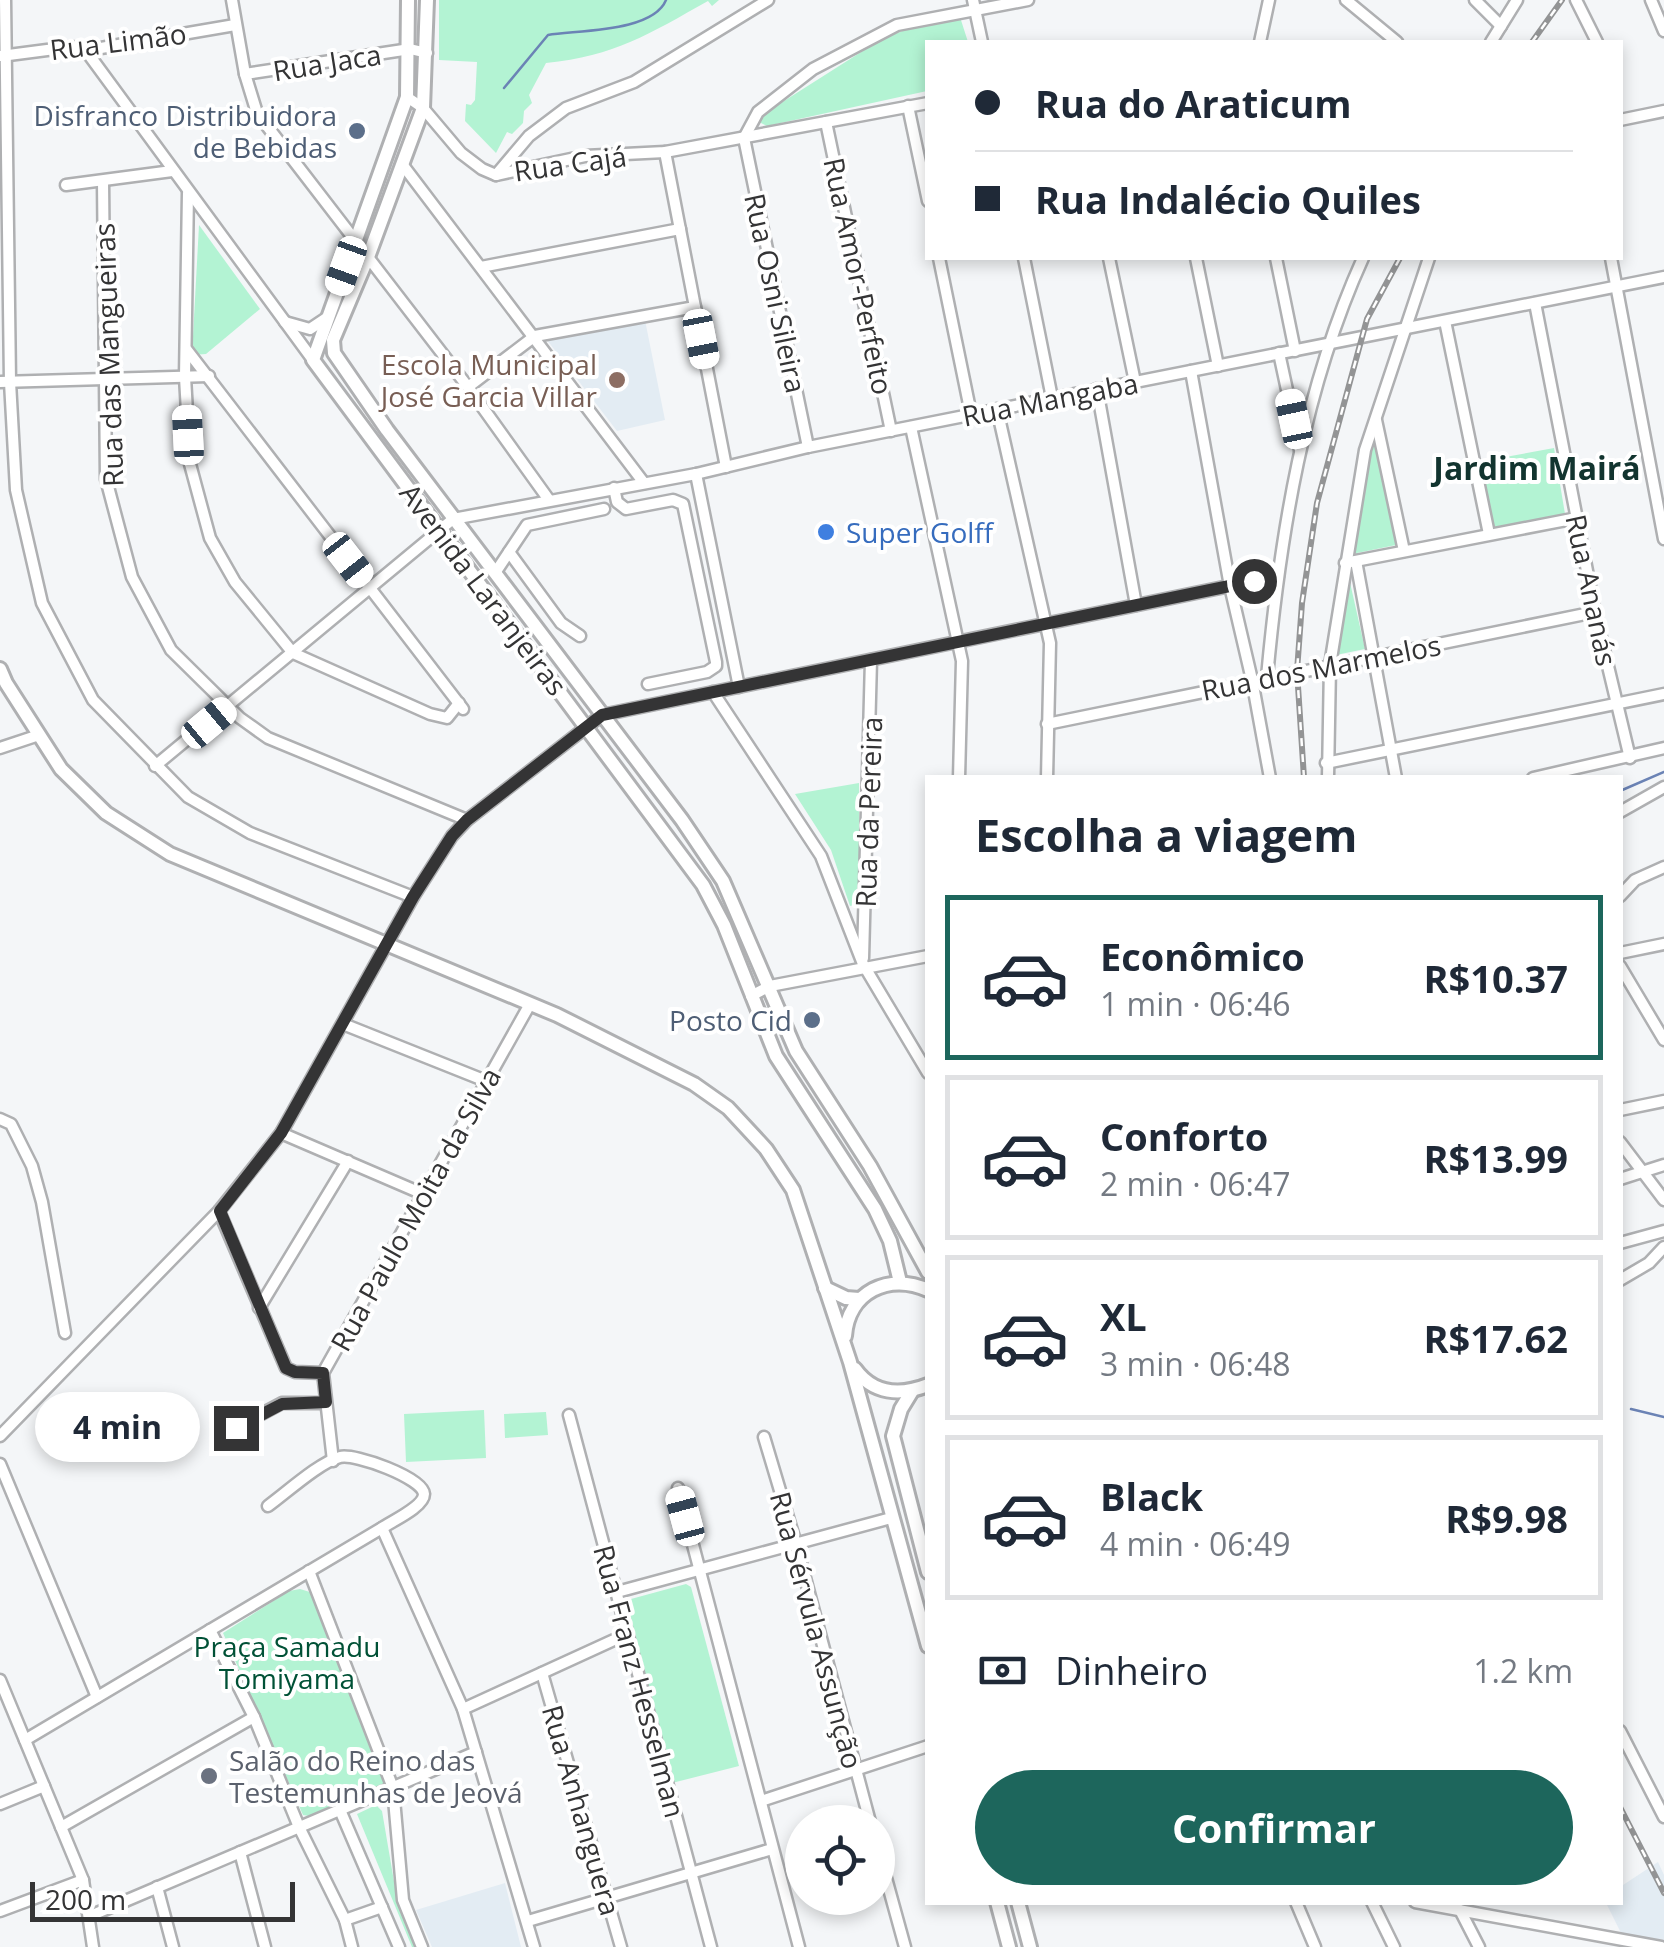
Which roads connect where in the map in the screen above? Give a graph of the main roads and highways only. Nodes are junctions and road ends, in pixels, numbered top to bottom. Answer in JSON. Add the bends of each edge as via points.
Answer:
{"nodes":[{"id":1,"x":408,"y":0,"type":"edge"},
{"id":2,"x":427,"y":0,"type":"edge"},
{"id":3,"x":0,"y":669,"type":"edge"},
{"id":4,"x":925,"y":1263,"type":"edge"},
{"id":5,"x":900,"y":1282,"type":"junction"},
{"id":6,"x":826,"y":1288,"type":"junction"},
{"id":7,"x":925,"y":1289,"type":"edge"},
{"id":8,"x":859,"y":1300,"type":"junction"},
{"id":9,"x":848,"y":1356,"type":"junction"},
{"id":10,"x":925,"y":1385,"type":"edge"},
{"id":11,"x":912,"y":1391,"type":"junction"},
{"id":12,"x":925,"y":1561,"type":"edge"},
{"id":13,"x":925,"y":1636,"type":"edge"},
{"id":14,"x":998,"y":1905,"type":"edge"},
{"id":15,"x":1019,"y":1905,"type":"edge"},
{"id":16,"x":1009,"y":1947,"type":"edge"},
{"id":17,"x":1030,"y":1947,"type":"edge"}],
"edges":[{"from":1,"to":5,"type":"main road","name":"Avenida Laranjeiras","via":[[407,97],[312,360],[703,885],[776,1056],[875,1209]]},
{"from":2,"to":4,"type":"main road","name":"Avenida Laranjeiras","via":[[423,108],[333,340],[338,363],[723,881],[796,1051]]},
{"from":3,"to":6,"type":"main road","via":[[62,768],[106,813],[170,854],[530,1004],[657,1063],[728,1108],[793,1190]]},
{"from":5,"to":7,"type":"main road"},
{"from":5,"to":8,"type":"main road"},
{"from":6,"to":8,"type":"main road"},
{"from":6,"to":9,"type":"main road"},
{"from":8,"to":9,"type":"main road","via":[[844,1331]]},
{"from":9,"to":11,"type":"main road","via":[[858,1374],[883,1390]]},
{"from":9,"to":13,"type":"main road"},
{"from":10,"to":11,"type":"main road"},
{"from":11,"to":12,"type":"main road","via":[[892,1436]]},
{"from":14,"to":16,"type":"main road"},
{"from":15,"to":17,"type":"main road"}]}
